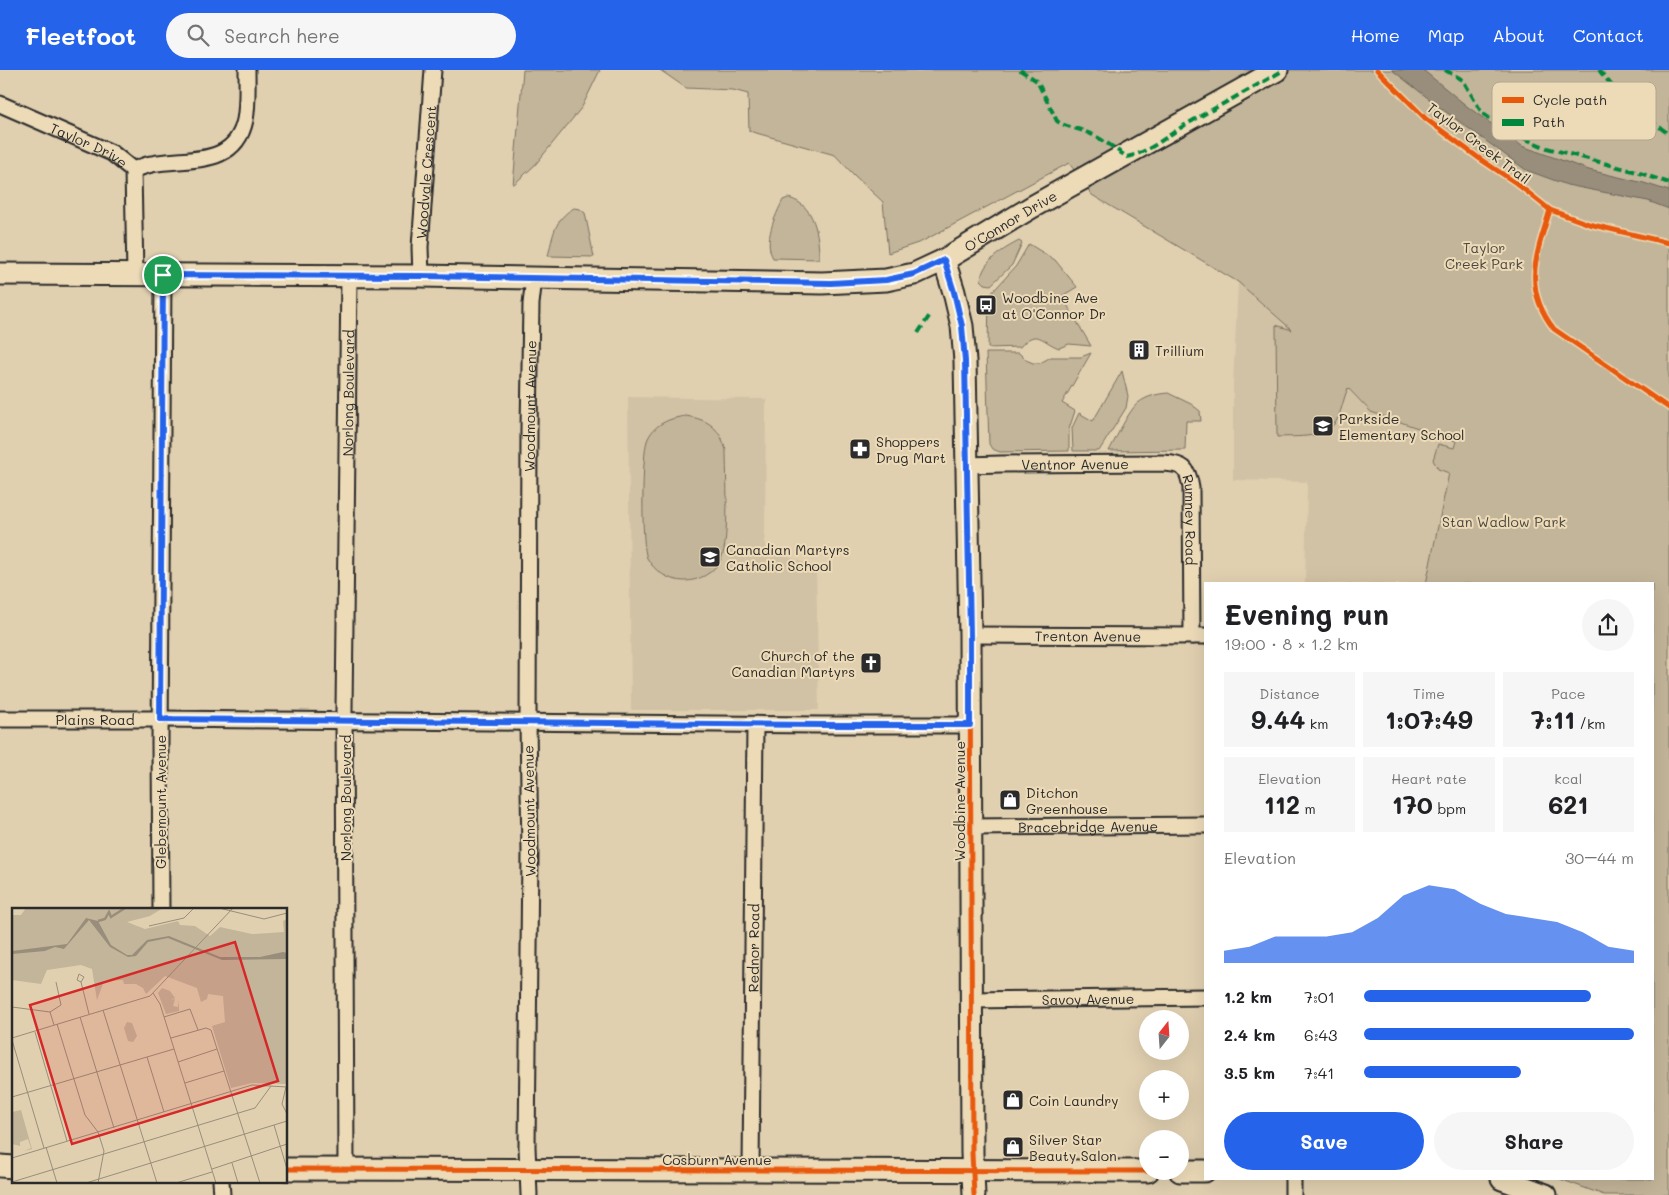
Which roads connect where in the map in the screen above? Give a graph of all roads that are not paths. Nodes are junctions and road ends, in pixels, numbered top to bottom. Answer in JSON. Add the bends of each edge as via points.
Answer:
{"nodes":[{"id":1,"x":247,"y":70,"type":"edge"},
{"id":2,"x":433,"y":70,"type":"edge"},
{"id":3,"x":1277,"y":70,"type":"edge"},
{"id":4,"x":0,"y":104,"type":"edge"},
{"id":5,"x":133,"y":170,"type":"junction"},
{"id":6,"x":944,"y":260,"type":"junction"},
{"id":7,"x":0,"y":274,"type":"edge"},
{"id":8,"x":135,"y":275,"type":"junction"},
{"id":9,"x":163,"y":275,"type":"junction"},
{"id":10,"x":349,"y":276,"type":"junction"},
{"id":11,"x":421,"y":276,"type":"junction"},
{"id":12,"x":534,"y":278,"type":"junction"},
{"id":13,"x":967,"y":465,"type":"junction"},
{"id":14,"x":1183,"y":467,"type":"joint"},
{"id":15,"x":970,"y":635,"type":"junction"},
{"id":16,"x":1198,"y":636,"type":"edge"},
{"id":17,"x":0,"y":719,"type":"edge"},
{"id":18,"x":160,"y":719,"type":"junction"},
{"id":19,"x":344,"y":721,"type":"junction"},
{"id":20,"x":528,"y":722,"type":"junction"},
{"id":21,"x":756,"y":724,"type":"junction"},
{"id":22,"x":970,"y":725,"type":"junction"},
{"id":23,"x":1204,"y":825,"type":"edge"},
{"id":24,"x":970,"y":827,"type":"junction"},
{"id":25,"x":160,"y":908,"type":"edge"},
{"id":26,"x":1204,"y":998,"type":"edge"},
{"id":27,"x":972,"y":1000,"type":"junction"},
{"id":28,"x":288,"y":1169,"type":"edge"},
{"id":29,"x":346,"y":1169,"type":"junction"},
{"id":30,"x":528,"y":1170,"type":"junction"},
{"id":31,"x":751,"y":1170,"type":"junction"},
{"id":32,"x":974,"y":1170,"type":"junction"},
{"id":33,"x":1139,"y":1171,"type":"edge"},
{"id":34,"x":1189,"y":1171,"type":"edge"},
{"id":35,"x":1204,"y":1171,"type":"edge"},
{"id":36,"x":1293,"y":1180,"type":"edge"},
{"id":37,"x":1505,"y":1180,"type":"edge"},
{"id":38,"x":221,"y":1182,"type":"edge"},
{"id":39,"x":222,"y":1195,"type":"edge"},
{"id":40,"x":529,"y":1195,"type":"edge"},
{"id":41,"x":974,"y":1195,"type":"edge"},
{"id":42,"x":1293,"y":1195,"type":"edge"},
{"id":43,"x":1546,"y":1195,"type":"edge"}],
"edges":[{"from":1,"to":5,"type":"street","via":[[245,122],[237,140],[228,149],[218,156],[151,164]]},
{"from":2,"to":11,"type":"street","name":"Woodvale Crescent","via":[[420,247]]},
{"from":3,"to":6,"type":"main road","name":"O'Connor Drive"},
{"from":4,"to":5,"type":"street","name":"Taylor Drive","via":[[112,153]]},
{"from":5,"to":8,"type":"street","name":"Taylor Drive"},
{"from":6,"to":12,"type":"main road","name":"O'Connor Drive","via":[[914,274],[886,280],[831,283]]},
{"from":6,"to":13,"type":"main road","name":"Woodbine Avenue","via":[[962,326]]},
{"from":7,"to":8,"type":"main road","name":"O'Connor Drive"},
{"from":8,"to":9,"type":"main road","name":"O'Connor Drive"},
{"from":9,"to":10,"type":"main road","name":"O'Connor Drive"},
{"from":9,"to":18,"type":"street","name":"Glebemount Avenue"},
{"from":10,"to":11,"type":"main road","name":"O'Connor Drive"},
{"from":10,"to":19,"type":"street","name":"Norlong Boulevard"},
{"from":11,"to":12,"type":"main road","name":"O'Connor Drive"},
{"from":12,"to":20,"type":"street","name":"Woodmount Avenue","via":[[531,304]]},
{"from":13,"to":14,"type":"street","name":"Ventnor Avenue","via":[[1163,463]]},
{"from":13,"to":15,"type":"main road","name":"Woodbine Avenue"},
{"from":14,"to":16,"type":"street","name":"Rumney Road","via":[[1189,475],[1191,488]]},
{"from":15,"to":16,"type":"street","name":"Trenton Avenue"},
{"from":15,"to":22,"type":"main road","name":"Woodbine Avenue"},
{"from":17,"to":18,"type":"street","name":"Plains Road"},
{"from":18,"to":19,"type":"street","name":"Plains Road"},
{"from":18,"to":25,"type":"street","name":"Glebemount Avenue"},
{"from":19,"to":20,"type":"street","name":"Plains Road"},
{"from":19,"to":29,"type":"street","name":"Norlong Boulevard"},
{"from":20,"to":21,"type":"street","name":"Plains Road"},
{"from":20,"to":30,"type":"street","name":"Woodmount Avenue"},
{"from":21,"to":22,"type":"street","name":"Plains Road"},
{"from":21,"to":31,"type":"street","name":"Rednor Road"},
{"from":22,"to":24,"type":"main road","name":"Woodbine Avenue"},
{"from":23,"to":24,"type":"street","name":"Bracebridge Avenue"},
{"from":24,"to":27,"type":"main road","name":"Woodbine Avenue"},
{"from":26,"to":27,"type":"street","name":"Savoy Avenue"},
{"from":27,"to":32,"type":"main road","name":"Woodbine Avenue"},
{"from":28,"to":29,"type":"main road","name":"Cosburn Avenue"},
{"from":29,"to":30,"type":"main road","name":"Cosburn Avenue"},
{"from":30,"to":31,"type":"main road","name":"Cosburn Avenue"},
{"from":30,"to":40,"type":"street","name":"Woodmount Avenue"},
{"from":31,"to":32,"type":"main road","name":"Cosburn Avenue"},
{"from":32,"to":33,"type":"main road","name":"Cosburn Avenue"},
{"from":32,"to":41,"type":"main road","name":"Woodbine Avenue"},
{"from":34,"to":35,"type":"main road"},
{"from":36,"to":42,"type":"street"},
{"from":37,"to":43,"type":"main road"},
{"from":38,"to":39,"type":"street"}]}
